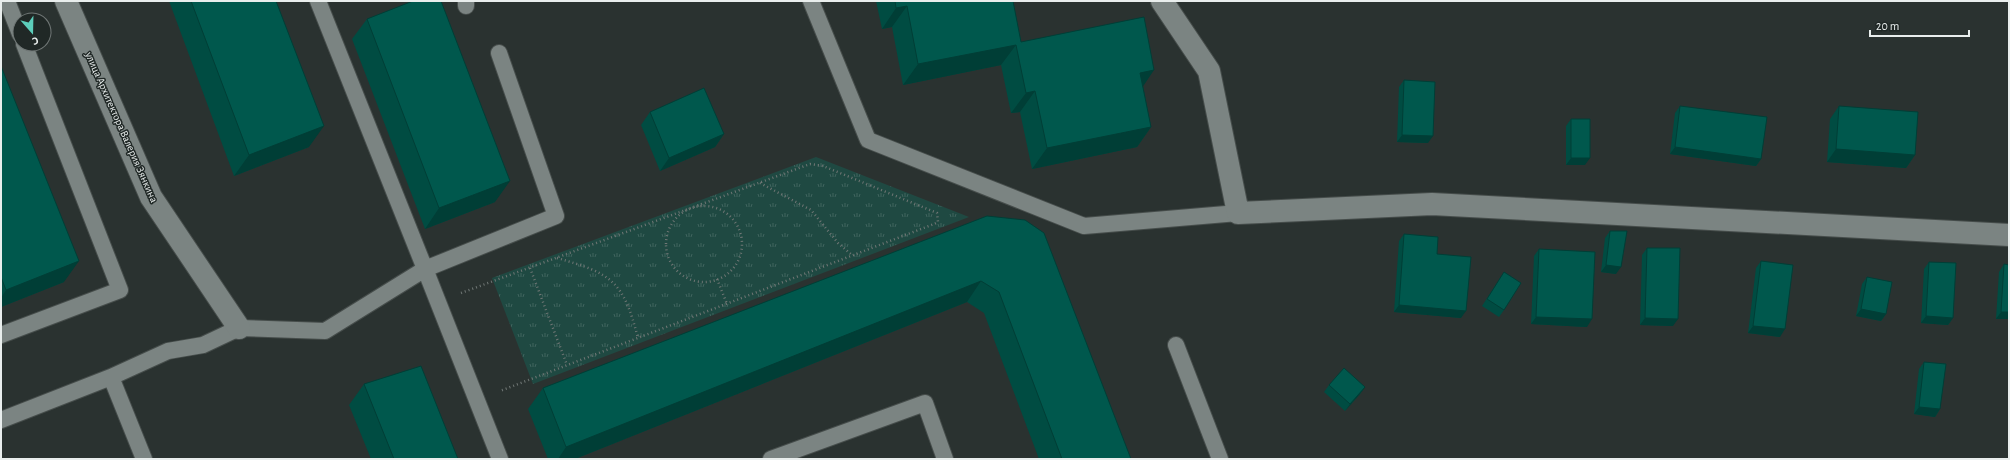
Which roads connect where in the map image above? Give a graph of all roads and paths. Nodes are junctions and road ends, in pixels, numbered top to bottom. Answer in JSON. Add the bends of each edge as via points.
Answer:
{"nodes":[{"id":1,"x":7,"y":1,"type":"edge"},
{"id":2,"x":66,"y":1,"type":"edge"},
{"id":3,"x":318,"y":1,"type":"edge"},
{"id":4,"x":811,"y":1,"type":"edge"},
{"id":5,"x":1162,"y":1,"type":"edge"},
{"id":6,"x":12,"y":14,"type":"edge"},
{"id":7,"x":27,"y":52,"type":"edge"},
{"id":8,"x":499,"y":53,"type":"dead end"},
{"id":9,"x":760,"y":182,"type":"junction"},
{"id":10,"x":694,"y":207,"type":"junction"},
{"id":11,"x":1238,"y":213,"type":"junction"},
{"id":12,"x":2009,"y":235,"type":"edge"},
{"id":13,"x":852,"y":256,"type":"junction"},
{"id":14,"x":557,"y":258,"type":"junction"},
{"id":15,"x":530,"y":268,"type":"junction"},
{"id":16,"x":424,"y":269,"type":"junction"},
{"id":17,"x":718,"y":280,"type":"junction"},
{"id":18,"x":438,"y":302,"type":"junction"},
{"id":19,"x":727,"y":304,"type":"junction"},
{"id":20,"x":239,"y":328,"type":"junction"},
{"id":21,"x":1,"y":335,"type":"edge"},
{"id":22,"x":638,"y":338,"type":"junction"},
{"id":23,"x":1176,"y":345,"type":"dead end"},
{"id":24,"x":567,"y":365,"type":"junction"},
{"id":25,"x":111,"y":377,"type":"junction"},
{"id":26,"x":478,"y":400,"type":"junction"},
{"id":27,"x":1,"y":420,"type":"edge"},
{"id":28,"x":144,"y":459,"type":"edge"},
{"id":29,"x":500,"y":459,"type":"edge"},
{"id":30,"x":771,"y":459,"type":"edge"},
{"id":31,"x":944,"y":459,"type":"edge"},
{"id":32,"x":1220,"y":459,"type":"edge"}],
"edges":[{"from":1,"to":6,"type":"lane"},
{"from":2,"to":20,"type":"street","name":"улица Архитектора Валерия Зянкина","via":[[151,197]]},
{"from":3,"to":16,"type":"lane"},
{"from":4,"to":11,"type":"lane","via":[[868,140],[1084,226]]},
{"from":5,"to":11,"type":"street","via":[[1209,71]]},
{"from":7,"to":21,"type":"lane","via":[[120,290]]},
{"from":8,"to":16,"type":"lane","via":[[556,216]]},
{"from":9,"to":10,"type":"path"},
{"from":9,"to":13,"type":"path","via":[[811,210],[835,240]]},
{"from":9,"to":13,"type":"path","via":[[806,165],[818,164],[938,214],[939,220],[934,224]]},
{"from":10,"to":14,"type":"path"},
{"from":10,"to":17,"type":"path","via":[[713,207],[730,216],[738,226],[742,238],[742,251],[737,263],[729,273]]},
{"from":10,"to":17,"type":"path","via":[[682,213],[672,223],[667,235],[666,249],[671,262],[685,276],[704,282]]},
{"from":11,"to":12,"type":"street","via":[[1432,204]]},
{"from":13,"to":19,"type":"path"},
{"from":14,"to":15,"type":"path"},
{"from":14,"to":22,"type":"path","via":[[593,269],[615,284],[629,305]]},
{"from":15,"to":18,"type":"path"},
{"from":15,"to":24,"type":"path"},
{"from":16,"to":18,"type":"lane"},
{"from":16,"to":20,"type":"lane","via":[[325,331]]},
{"from":17,"to":19,"type":"path"},
{"from":18,"to":26,"type":"lane"},
{"from":19,"to":22,"type":"path"},
{"from":20,"to":25,"type":"lane","via":[[203,345],[168,351]]},
{"from":22,"to":24,"type":"path"},
{"from":23,"to":32,"type":"lane"},
{"from":24,"to":26,"type":"path"},
{"from":25,"to":27,"type":"lane"},
{"from":25,"to":28,"type":"lane"},
{"from":26,"to":29,"type":"lane"},
{"from":30,"to":31,"type":"lane","via":[[925,403]]}]}
